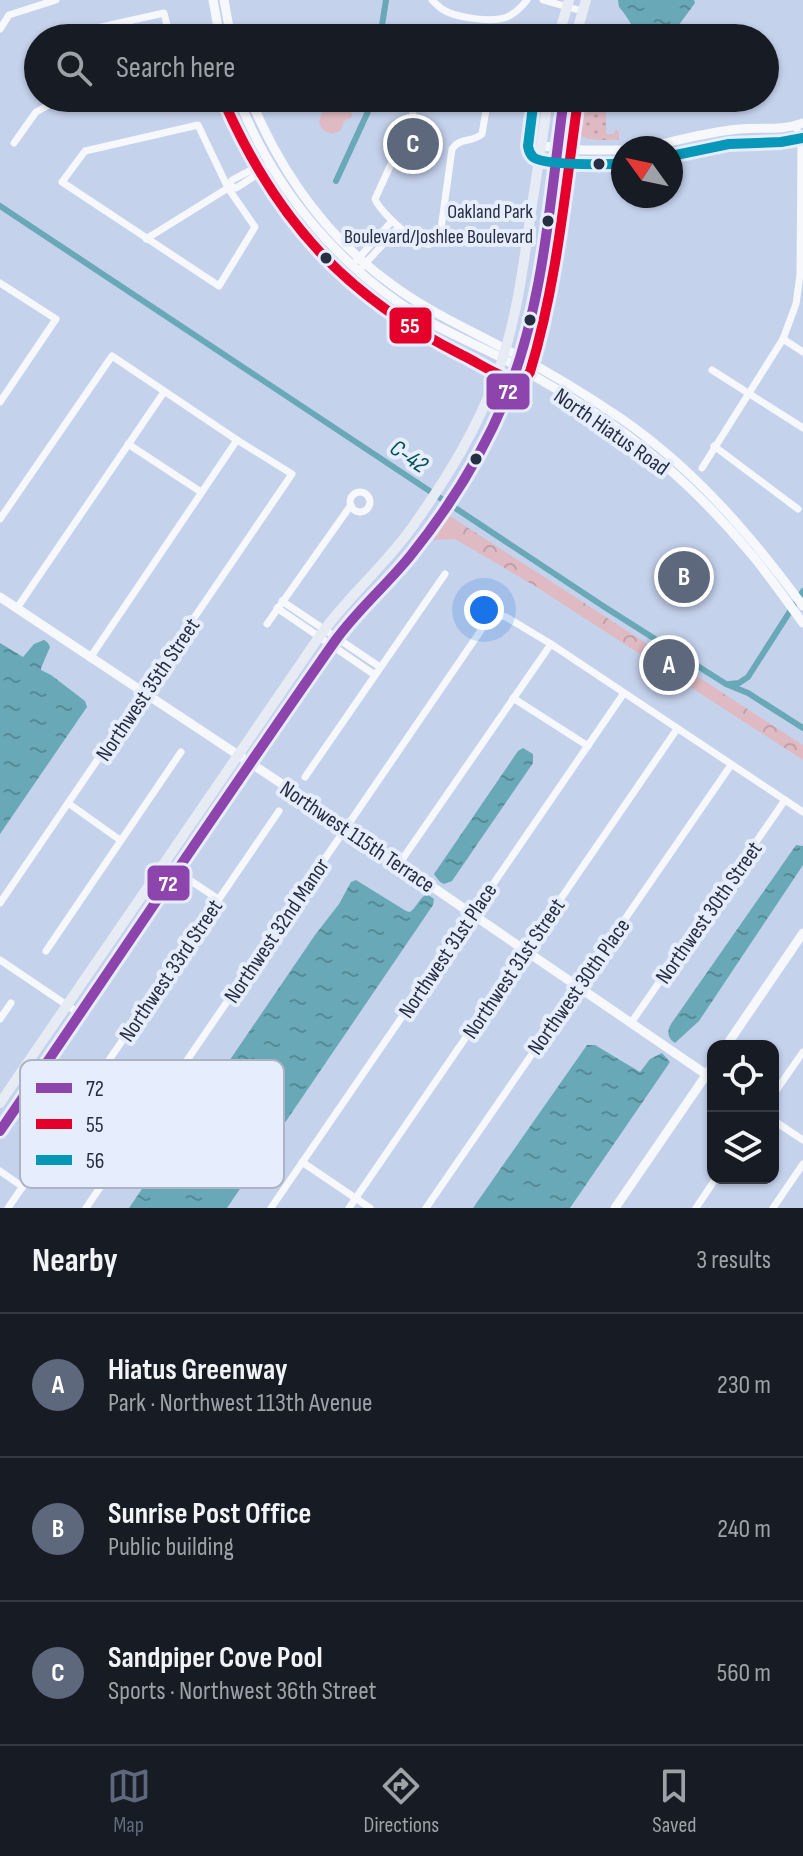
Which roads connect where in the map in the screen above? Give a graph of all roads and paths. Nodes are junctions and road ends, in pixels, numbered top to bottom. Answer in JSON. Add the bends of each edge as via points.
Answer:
{"nodes":[{"id":1,"x":56,"y":0,"type":"edge"},
{"id":2,"x":213,"y":0,"type":"edge"},
{"id":3,"x":224,"y":0,"type":"edge"},
{"id":4,"x":432,"y":0,"type":"edge"},
{"id":5,"x":527,"y":0,"type":"edge"},
{"id":6,"x":543,"y":0,"type":"edge"},
{"id":7,"x":569,"y":2,"type":"edge"},
{"id":8,"x":585,"y":5,"type":"edge"},
{"id":9,"x":115,"y":24,"type":"edge"},
{"id":10,"x":167,"y":24,"type":"edge"},
{"id":11,"x":217,"y":24,"type":"edge"},
{"id":12,"x":228,"y":24,"type":"edge"},
{"id":13,"x":562,"y":24,"type":"edge"},
{"id":14,"x":0,"y":29,"type":"edge"},
{"id":15,"x":36,"y":112,"type":"edge"},
{"id":16,"x":244,"y":112,"type":"edge"},
{"id":17,"x":254,"y":112,"type":"edge"},
{"id":18,"x":413,"y":112,"type":"edge"},
{"id":19,"x":486,"y":112,"type":"edge"},
{"id":20,"x":546,"y":112,"type":"edge"},
{"id":21,"x":562,"y":112,"type":"edge"},
{"id":22,"x":800,"y":124,"type":"edge"},
{"id":23,"x":683,"y":139,"type":"edge"},
{"id":24,"x":14,"y":143,"type":"dead end"},
{"id":25,"x":542,"y":146,"type":"junction"},
{"id":26,"x":557,"y":148,"type":"junction"},
{"id":27,"x":611,"y":150,"type":"edge"},
{"id":28,"x":271,"y":164,"type":"junction"},
{"id":29,"x":802,"y":165,"type":"edge"},
{"id":30,"x":229,"y":188,"type":"junction"},
{"id":31,"x":802,"y":215,"type":"edge"},
{"id":32,"x":396,"y":224,"type":"junction"},
{"id":33,"x":146,"y":239,"type":"junction"},
{"id":34,"x":359,"y":265,"type":"junction"},
{"id":35,"x":802,"y":276,"type":"edge"},
{"id":36,"x":1,"y":285,"type":"edge"},
{"id":37,"x":783,"y":339,"type":"junction"},
{"id":38,"x":803,"y":352,"type":"edge"},
{"id":39,"x":504,"y":354,"type":"junction"},
{"id":40,"x":519,"y":362,"type":"junction"},
{"id":41,"x":712,"y":370,"type":"dead end"},
{"id":42,"x":164,"y":392,"type":"junction"},
{"id":43,"x":748,"y":393,"type":"junction"},
{"id":44,"x":0,"y":402,"type":"edge"},
{"id":45,"x":803,"y":428,"type":"edge"},
{"id":46,"x":237,"y":440,"type":"junction"},
{"id":47,"x":128,"y":444,"type":"junction"},
{"id":48,"x":714,"y":446,"type":"junction"},
{"id":49,"x":702,"y":468,"type":"dead end"},
{"id":50,"x":201,"y":492,"type":"junction"},
{"id":51,"x":351,"y":505,"type":"dead end"},
{"id":52,"x":798,"y":509,"type":"dead end"},
{"id":53,"x":0,"y":519,"type":"edge"},
{"id":54,"x":445,"y":574,"type":"dead end"},
{"id":55,"x":787,"y":592,"type":"junction"},
{"id":56,"x":0,"y":597,"type":"edge"},
{"id":57,"x":280,"y":605,"type":"junction"},
{"id":58,"x":803,"y":606,"type":"edge"},
{"id":59,"x":17,"y":608,"type":"junction"},
{"id":60,"x":802,"y":621,"type":"edge"},
{"id":61,"x":267,"y":624,"type":"dead end"},
{"id":62,"x":322,"y":633,"type":"junction"},
{"id":63,"x":334,"y":642,"type":"junction"},
{"id":64,"x":551,"y":644,"type":"junction"},
{"id":65,"x":90,"y":658,"type":"junction"},
{"id":66,"x":380,"y":667,"type":"junction"},
{"id":67,"x":375,"y":675,"type":"junction"},
{"id":68,"x":144,"y":693,"type":"junction"},
{"id":69,"x":624,"y":693,"type":"junction"},
{"id":70,"x":513,"y":698,"type":"junction"},
{"id":71,"x":677,"y":729,"type":"junction"},
{"id":72,"x":588,"y":746,"type":"junction"},
{"id":73,"x":181,"y":752,"type":"dead end"},
{"id":74,"x":239,"y":755,"type":"junction"},
{"id":75,"x":251,"y":763,"type":"junction"},
{"id":76,"x":731,"y":765,"type":"junction"},
{"id":77,"x":305,"y":777,"type":"dead end"},
{"id":78,"x":785,"y":800,"type":"junction"},
{"id":79,"x":68,"y":803,"type":"junction"},
{"id":80,"x":279,"y":811,"type":"dead end"},
{"id":81,"x":803,"y":812,"type":"edge"},
{"id":82,"x":346,"y":827,"type":"junction"},
{"id":83,"x":120,"y":840,"type":"junction"},
{"id":84,"x":164,"y":863,"type":"junction"},
{"id":85,"x":399,"y":864,"type":"junction"},
{"id":86,"x":177,"y":872,"type":"junction"},
{"id":87,"x":218,"y":899,"type":"junction"},
{"id":88,"x":0,"y":903,"type":"edge"},
{"id":89,"x":472,"y":913,"type":"junction"},
{"id":90,"x":803,"y":933,"type":"edge"},
{"id":91,"x":525,"y":950,"type":"junction"},
{"id":92,"x":46,"y":951,"type":"dead end"},
{"id":93,"x":0,"y":960,"type":"edge"},
{"id":94,"x":578,"y":987,"type":"junction"},
{"id":95,"x":11,"y":1003,"type":"dead end"},
{"id":96,"x":67,"y":1005,"type":"junction"},
{"id":97,"x":80,"y":1014,"type":"junction"},
{"id":98,"x":0,"y":1019,"type":"edge"},
{"id":99,"x":631,"y":1023,"type":"junction"},
{"id":100,"x":730,"y":1040,"type":"edge"},
{"id":101,"x":803,"y":1052,"type":"edge"},
{"id":102,"x":29,"y":1060,"type":"edge"},
{"id":103,"x":49,"y":1060,"type":"edge"},
{"id":104,"x":109,"y":1060,"type":"edge"},
{"id":105,"x":187,"y":1060,"type":"edge"},
{"id":106,"x":20,"y":1074,"type":"edge"},
{"id":107,"x":707,"y":1075,"type":"edge"},
{"id":108,"x":707,"y":1081,"type":"edge"},
{"id":109,"x":779,"y":1086,"type":"edge"},
{"id":110,"x":20,"y":1102,"type":"edge"},
{"id":111,"x":0,"y":1103,"type":"edge"},
{"id":112,"x":779,"y":1124,"type":"edge"},
{"id":113,"x":0,"y":1131,"type":"edge"},
{"id":114,"x":803,"y":1140,"type":"edge"},
{"id":115,"x":302,"y":1162,"type":"junction"},
{"id":116,"x":803,"y":1164,"type":"edge"},
{"id":117,"x":0,"y":1171,"type":"edge"},
{"id":118,"x":712,"y":1184,"type":"edge"},
{"id":119,"x":20,"y":1185,"type":"edge"},
{"id":120,"x":22,"y":1188,"type":"edge"},
{"id":121,"x":100,"y":1188,"type":"edge"},
{"id":122,"x":355,"y":1198,"type":"junction"},
{"id":123,"x":8,"y":1208,"type":"edge"},
{"id":124,"x":86,"y":1208,"type":"edge"},
{"id":125,"x":271,"y":1208,"type":"edge"},
{"id":126,"x":349,"y":1208,"type":"edge"},
{"id":127,"x":370,"y":1208,"type":"edge"},
{"id":128,"x":426,"y":1208,"type":"edge"},
{"id":129,"x":615,"y":1208,"type":"edge"},
{"id":130,"x":696,"y":1208,"type":"edge"},
{"id":131,"x":773,"y":1208,"type":"edge"}],
"edges":[{"from":1,"to":14,"type":"street","via":[[9,15]]},
{"from":2,"to":11,"type":"street"},
{"from":3,"to":12,"type":"street"},
{"from":4,"to":5,"type":"street","via":[[450,13],[499,19],[518,11]]},
{"from":6,"to":7,"type":"street"},
{"from":7,"to":8,"type":"street"},
{"from":7,"to":13,"type":"main road"},
{"from":9,"to":10,"type":"street","via":[[164,13]]},
{"from":15,"to":24,"type":"street"},
{"from":16,"to":28,"type":"street","name":"North Hiatus Road"},
{"from":17,"to":28,"type":"street","name":"North Hiatus Road"},
{"from":18,"to":32,"type":"street","via":[[375,199]]},
{"from":19,"to":32,"type":"street","via":[[482,134],[460,140],[452,149],[436,241],[424,244]]},
{"from":20,"to":25,"type":"main road"},
{"from":21,"to":26,"type":"main road"},
{"from":22,"to":23,"type":"street"},
{"from":22,"to":29,"type":"street"},
{"from":25,"to":26,"type":"street"},
{"from":25,"to":39,"type":"main road","via":[[522,280]]},
{"from":26,"to":27,"type":"street"},
{"from":26,"to":40,"type":"main road","via":[[538,281]]},
{"from":28,"to":30,"type":"street","via":[[232,180]]},
{"from":28,"to":34,"type":"street","name":"North Hiatus Road"},
{"from":29,"to":31,"type":"street"},
{"from":30,"to":33,"type":"street"},
{"from":30,"to":33,"type":"street","via":[[255,227],[219,286]]},
{"from":30,"to":33,"type":"street","via":[[198,125],[85,151],[62,182]]},
{"from":31,"to":35,"type":"street"},
{"from":32,"to":34,"type":"street"},
{"from":34,"to":39,"type":"street","name":"North Hiatus Road"},
{"from":35,"to":37,"type":"street"},
{"from":36,"to":44,"type":"street","via":[[56,319]]},
{"from":37,"to":38,"type":"street"},
{"from":37,"to":43,"type":"street"},
{"from":39,"to":40,"type":"street","name":"North Hiatus Road"},
{"from":39,"to":62,"type":"main road","via":[[475,427],[424,511]]},
{"from":40,"to":55,"type":"street","name":"North Hiatus Road","via":[[604,419],[686,485]]},
{"from":40,"to":63,"type":"main road","via":[[492,429],[460,483],[408,558]]},
{"from":41,"to":43,"type":"street"},
{"from":42,"to":46,"type":"street"},
{"from":42,"to":47,"type":"street"},
{"from":42,"to":53,"type":"street","via":[[112,356]]},
{"from":43,"to":45,"type":"street"},
{"from":43,"to":48,"type":"street"},
{"from":46,"to":50,"type":"street"},
{"from":46,"to":68,"type":"street","name":"Northwest 35th Street","via":[[292,474]]},
{"from":47,"to":50,"type":"street"},
{"from":47,"to":59,"type":"street"},
{"from":48,"to":49,"type":"street"},
{"from":48,"to":52,"type":"street"},
{"from":50,"to":65,"type":"street"},
{"from":51,"to":57,"type":"street"},
{"from":54,"to":66,"type":"street"},
{"from":55,"to":58,"type":"street","name":"North Hiatus Road"},
{"from":55,"to":60,"type":"street","name":"North Hiatus Road"},
{"from":56,"to":59,"type":"street","name":"Northwest 115th Terrace"},
{"from":57,"to":61,"type":"street"},
{"from":57,"to":62,"type":"street"},
{"from":59,"to":65,"type":"street","name":"Northwest 115th Terrace"},
{"from":62,"to":63,"type":"street"},
{"from":62,"to":74,"type":"main road"},
{"from":63,"to":66,"type":"street"},
{"from":63,"to":67,"type":"street"},
{"from":63,"to":75,"type":"main road"},
{"from":64,"to":69,"type":"street"},
{"from":64,"to":70,"type":"street"},
{"from":64,"to":82,"type":"street","name":"Northwest 32nd Manor","via":[[506,617],[488,620]]},
{"from":65,"to":68,"type":"street","name":"Northwest 115th Terrace"},
{"from":66,"to":67,"type":"street"},
{"from":67,"to":77,"type":"street"},
{"from":68,"to":74,"type":"street","name":"Northwest 115th Terrace"},
{"from":68,"to":79,"type":"street","name":"Northwest 35th Street"},
{"from":69,"to":71,"type":"street"},
{"from":69,"to":72,"type":"street","name":"Northwest 31st Place"},
{"from":70,"to":72,"type":"street"},
{"from":70,"to":85,"type":"street"},
{"from":71,"to":76,"type":"street"},
{"from":71,"to":91,"type":"street","name":"Northwest 31st Street"},
{"from":72,"to":89,"type":"street","name":"Northwest 31st Place"},
{"from":73,"to":83,"type":"street"},
{"from":74,"to":75,"type":"street","name":"Northwest 115th Terrace"},
{"from":74,"to":84,"type":"main road"},
{"from":75,"to":82,"type":"street","name":"Northwest 115th Terrace"},
{"from":75,"to":86,"type":"main road"},
{"from":76,"to":78,"type":"street"},
{"from":76,"to":94,"type":"street","name":"Northwest 30th Place"},
{"from":78,"to":81,"type":"street"},
{"from":78,"to":99,"type":"street","name":"Northwest 30th Street"},
{"from":79,"to":83,"type":"street"},
{"from":79,"to":88,"type":"street","name":"Northwest 35th Street"},
{"from":80,"to":87,"type":"street","name":"Northwest 33rd Street"},
{"from":82,"to":85,"type":"street","name":"Northwest 115th Terrace"},
{"from":82,"to":105,"type":"street","name":"Northwest 32nd Manor"},
{"from":83,"to":92,"type":"street"},
{"from":84,"to":86,"type":"street"},
{"from":84,"to":96,"type":"main road"},
{"from":85,"to":89,"type":"street","name":"Northwest 115th Terrace"},
{"from":86,"to":87,"type":"street"},
{"from":86,"to":97,"type":"main road"},
{"from":87,"to":104,"type":"street","name":"Northwest 33rd Street"},
{"from":89,"to":91,"type":"street","name":"Northwest 115th Terrace"},
{"from":89,"to":115,"type":"street","name":"Northwest 31st Place"},
{"from":90,"to":100,"type":"street"},
{"from":91,"to":94,"type":"street","name":"Northwest 115th Terrace"},
{"from":91,"to":122,"type":"street","name":"Northwest 31st Street"},
{"from":93,"to":96,"type":"street"},
{"from":94,"to":99,"type":"street","name":"Northwest 115th Terrace"},
{"from":94,"to":128,"type":"street","name":"Northwest 30th Place"},
{"from":95,"to":98,"type":"street"},
{"from":96,"to":97,"type":"street"},
{"from":96,"to":102,"type":"main road"},
{"from":97,"to":103,"type":"main road"},
{"from":99,"to":107,"type":"street","name":"Northwest 115th Terrace"},
{"from":101,"to":109,"type":"street"},
{"from":106,"to":111,"type":"main road"},
{"from":108,"to":129,"type":"street"},
{"from":110,"to":113,"type":"main road"},
{"from":112,"to":114,"type":"street"},
{"from":115,"to":122,"type":"street"},
{"from":115,"to":125,"type":"street","name":"Northwest 31st Place"},
{"from":116,"to":131,"type":"street"},
{"from":117,"to":119,"type":"street"},
{"from":118,"to":130,"type":"street"},
{"from":120,"to":123,"type":"street","name":"Northwest 33rd Street"},
{"from":121,"to":124,"type":"street","name":"Northwest 32nd Manor"},
{"from":122,"to":126,"type":"street","name":"Northwest 31st Street"},
{"from":122,"to":127,"type":"street"}]}
